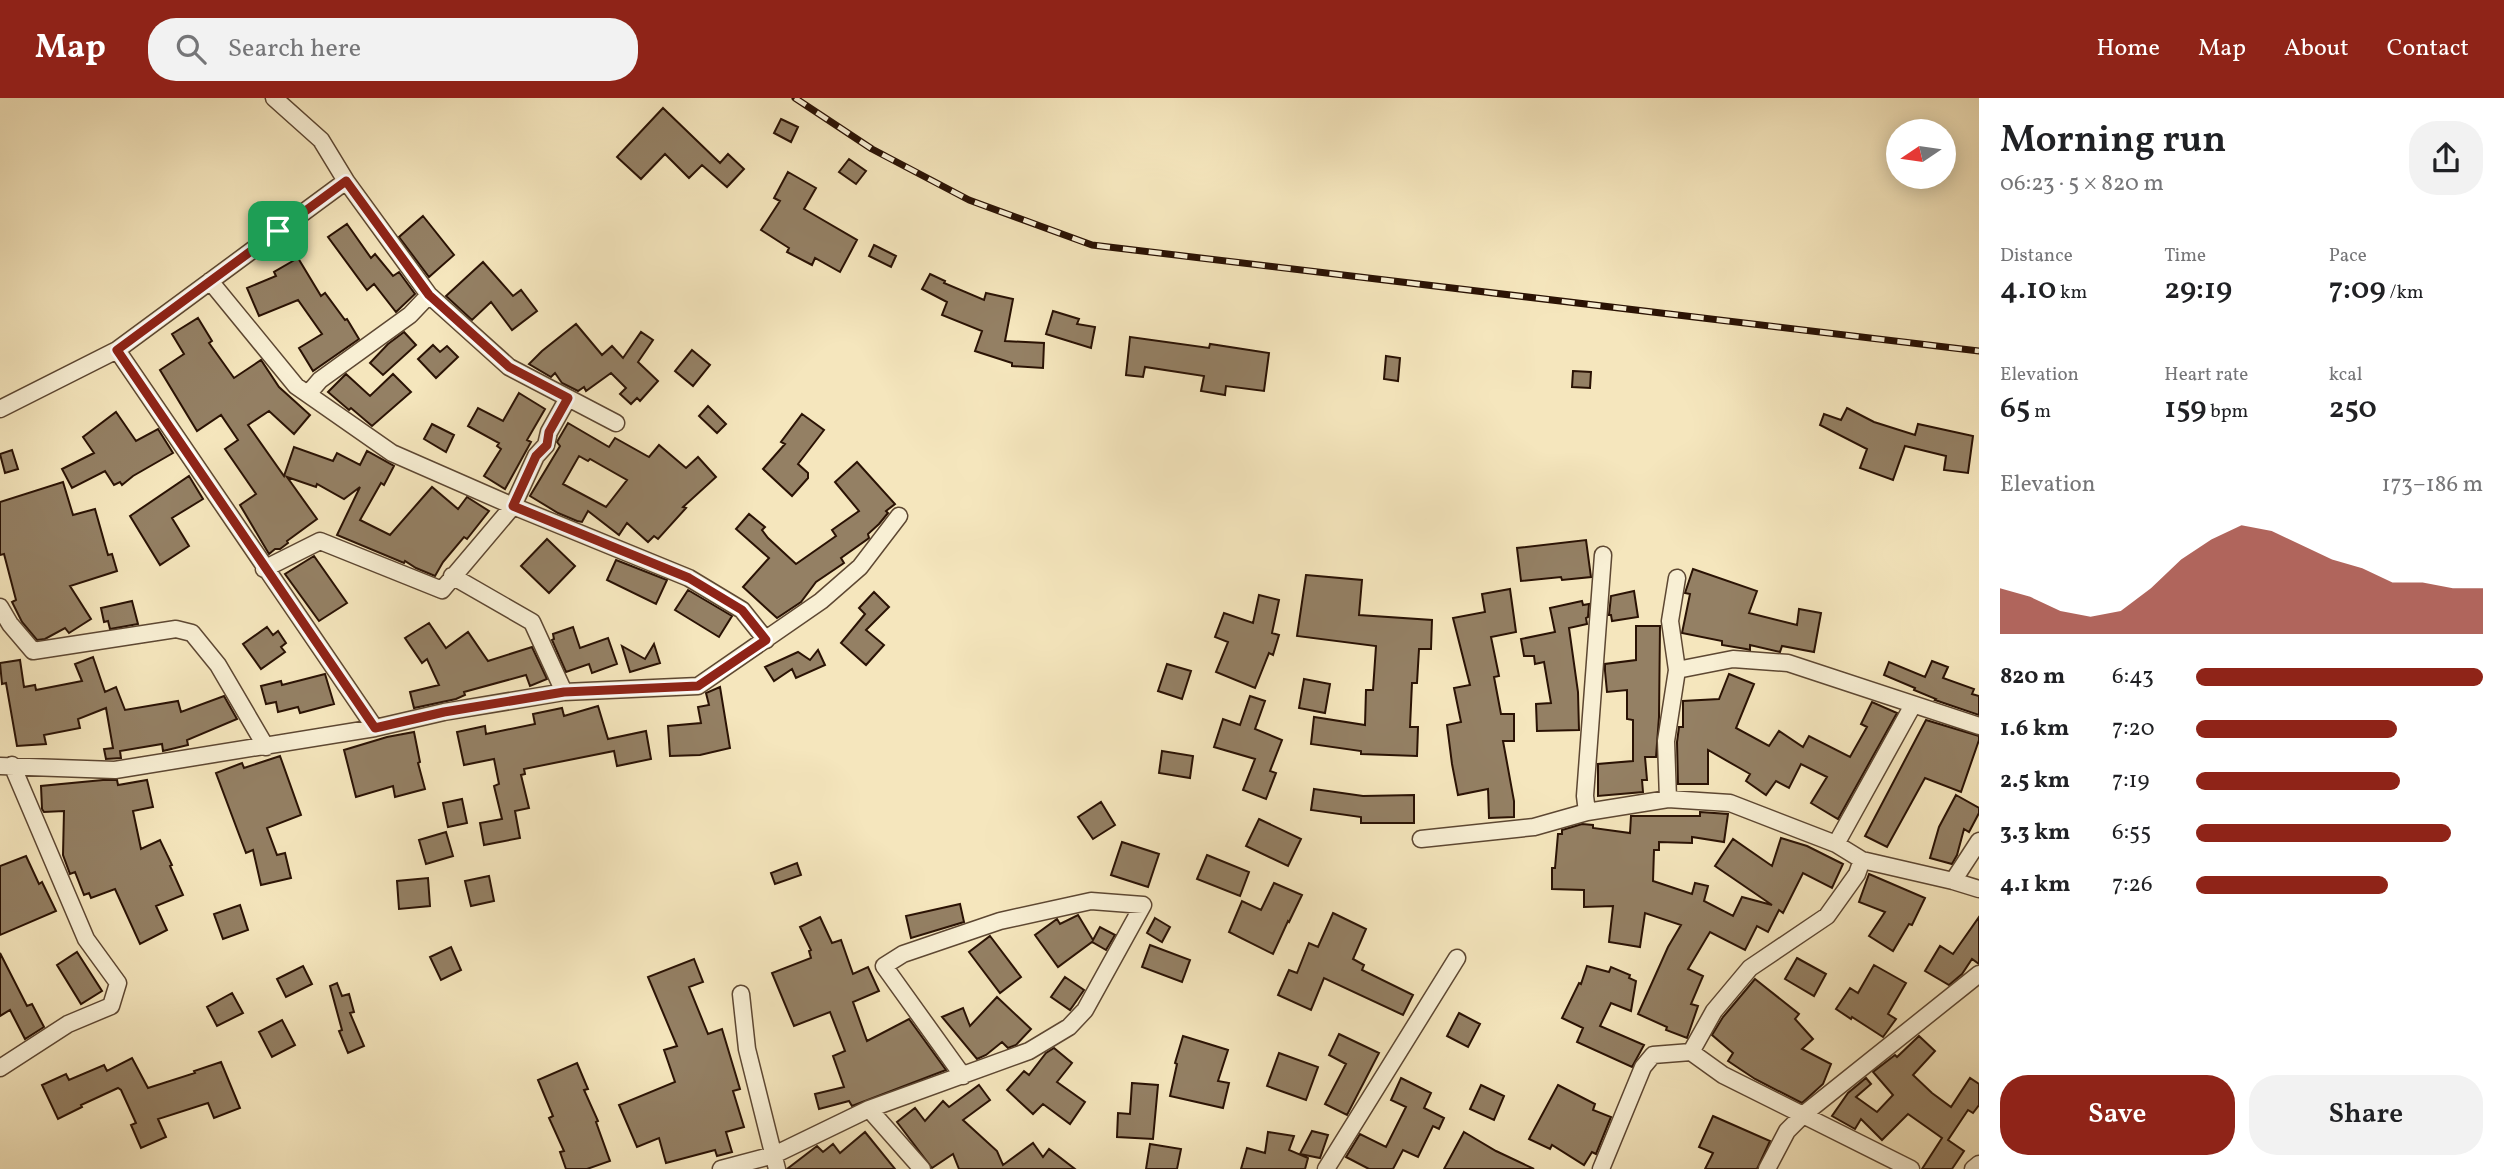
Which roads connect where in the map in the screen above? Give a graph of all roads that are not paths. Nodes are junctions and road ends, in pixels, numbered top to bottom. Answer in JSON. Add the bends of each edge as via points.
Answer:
{"nodes":[{"id":1,"x":274,"y":98,"type":"edge"},
{"id":2,"x":346,"y":181,"type":"junction"},
{"id":3,"x":210,"y":281,"type":"junction"},
{"id":4,"x":429,"y":295,"type":"junction"},
{"id":5,"x":117,"y":350,"type":"junction"},
{"id":6,"x":308,"y":394,"type":"junction"},
{"id":7,"x":568,"y":398,"type":"junction"},
{"id":8,"x":0,"y":409,"type":"edge"},
{"id":9,"x":616,"y":423,"type":"dead end"},
{"id":10,"x":513,"y":506,"type":"junction"},
{"id":11,"x":899,"y":516,"type":"dead end"},
{"id":12,"x":1603,"y":555,"type":"dead end"},
{"id":13,"x":264,"y":569,"type":"junction"},
{"id":14,"x":452,"y":576,"type":"junction"},
{"id":15,"x":1677,"y":578,"type":"dead end"},
{"id":16,"x":0,"y":607,"type":"edge"},
{"id":17,"x":766,"y":640,"type":"junction"},
{"id":18,"x":1677,"y":670,"type":"junction"},
{"id":19,"x":564,"y":692,"type":"junction"},
{"id":20,"x":1913,"y":705,"type":"junction"},
{"id":21,"x":1979,"y":726,"type":"edge"},
{"id":22,"x":375,"y":728,"type":"junction"},
{"id":23,"x":266,"y":747,"type":"junction"},
{"id":24,"x":6,"y":765,"type":"edge"},
{"id":25,"x":1668,"y":799,"type":"junction"},
{"id":26,"x":1587,"y":812,"type":"junction"},
{"id":27,"x":1421,"y":839,"type":"dead end"},
{"id":28,"x":1979,"y":841,"type":"edge"},
{"id":29,"x":1836,"y":844,"type":"junction"},
{"id":30,"x":1862,"y":860,"type":"junction"},
{"id":31,"x":1953,"y":881,"type":"junction"},
{"id":32,"x":1979,"y":890,"type":"edge"},
{"id":33,"x":1457,"y":958,"type":"dead end"},
{"id":34,"x":1979,"y":974,"type":"edge"},
{"id":35,"x":741,"y":995,"type":"dead end"},
{"id":36,"x":1691,"y":1052,"type":"junction"},
{"id":37,"x":0,"y":1068,"type":"edge"},
{"id":38,"x":963,"y":1076,"type":"junction"},
{"id":39,"x":869,"y":1109,"type":"junction"},
{"id":40,"x":1804,"y":1114,"type":"junction"},
{"id":41,"x":776,"y":1162,"type":"edge"},
{"id":42,"x":1979,"y":1164,"type":"edge"},
{"id":43,"x":721,"y":1169,"type":"edge"},
{"id":44,"x":922,"y":1169,"type":"edge"},
{"id":45,"x":1326,"y":1169,"type":"edge"},
{"id":46,"x":1601,"y":1169,"type":"edge"},
{"id":47,"x":1767,"y":1169,"type":"edge"},
{"id":48,"x":1911,"y":1169,"type":"edge"},
{"id":49,"x":1973,"y":1169,"type":"edge"}],
"edges":[{"from":1,"to":2,"type":"street","via":[[321,140]]},
{"from":2,"to":3,"type":"street"},
{"from":2,"to":4,"type":"street"},
{"from":3,"to":5,"type":"street"},
{"from":3,"to":6,"type":"street","via":[[296,386]]},
{"from":4,"to":6,"type":"street"},
{"from":4,"to":7,"type":"street","via":[[509,367]]},
{"from":5,"to":8,"type":"street"},
{"from":5,"to":13,"type":"street"},
{"from":6,"to":10,"type":"street","via":[[392,453]]},
{"from":7,"to":9,"type":"street"},
{"from":7,"to":10,"type":"street"},
{"from":10,"to":14,"type":"street"},
{"from":10,"to":17,"type":"street","via":[[689,578],[742,610]]},
{"from":11,"to":17,"type":"street","via":[[860,567]]},
{"from":12,"to":26,"type":"street"},
{"from":13,"to":14,"type":"street","via":[[320,541],[442,590]]},
{"from":13,"to":22,"type":"street"},
{"from":14,"to":19,"type":"street","via":[[532,622]]},
{"from":15,"to":18,"type":"street","via":[[1670,621]]},
{"from":16,"to":23,"type":"street","via":[[33,650],[176,629],[192,633],[218,665]]},
{"from":17,"to":19,"type":"street","via":[[698,686]]},
{"from":18,"to":20,"type":"street","via":[[1733,659],[1788,663]]},
{"from":18,"to":25,"type":"street","via":[[1666,741]]},
{"from":19,"to":22,"type":"street"},
{"from":20,"to":21,"type":"street"},
{"from":20,"to":29,"type":"street"},
{"from":22,"to":23,"type":"street"},
{"from":23,"to":24,"type":"street","via":[[115,770]]},
{"from":24,"to":37,"type":"street","via":[[86,939],[118,983],[111,1006],[68,1024]]},
{"from":25,"to":26,"type":"street"},
{"from":25,"to":29,"type":"street","via":[[1730,803]]},
{"from":26,"to":27,"type":"street","via":[[1534,827]]},
{"from":28,"to":31,"type":"street"},
{"from":29,"to":30,"type":"street"},
{"from":30,"to":31,"type":"street"},
{"from":30,"to":36,"type":"street","via":[[1827,916],[1750,968],[1714,1011]]},
{"from":31,"to":32,"type":"street"},
{"from":33,"to":45,"type":"street"},
{"from":34,"to":40,"type":"street"},
{"from":35,"to":41,"type":"street","via":[[747,1049]]},
{"from":36,"to":40,"type":"street","via":[[1723,1075]]},
{"from":36,"to":46,"type":"street","via":[[1653,1055],[1643,1067]]},
{"from":38,"to":38,"type":"street","via":[[884,966],[903,954],[1000,921],[1091,901],[1143,905],[1085,1010],[1069,1027],[1029,1051]]},
{"from":38,"to":39,"type":"street"},
{"from":39,"to":41,"type":"street"},
{"from":39,"to":44,"type":"street"},
{"from":40,"to":47,"type":"street","via":[[1787,1131]]},
{"from":40,"to":48,"type":"street"},
{"from":41,"to":43,"type":"street"},
{"from":42,"to":49,"type":"street"}]}
